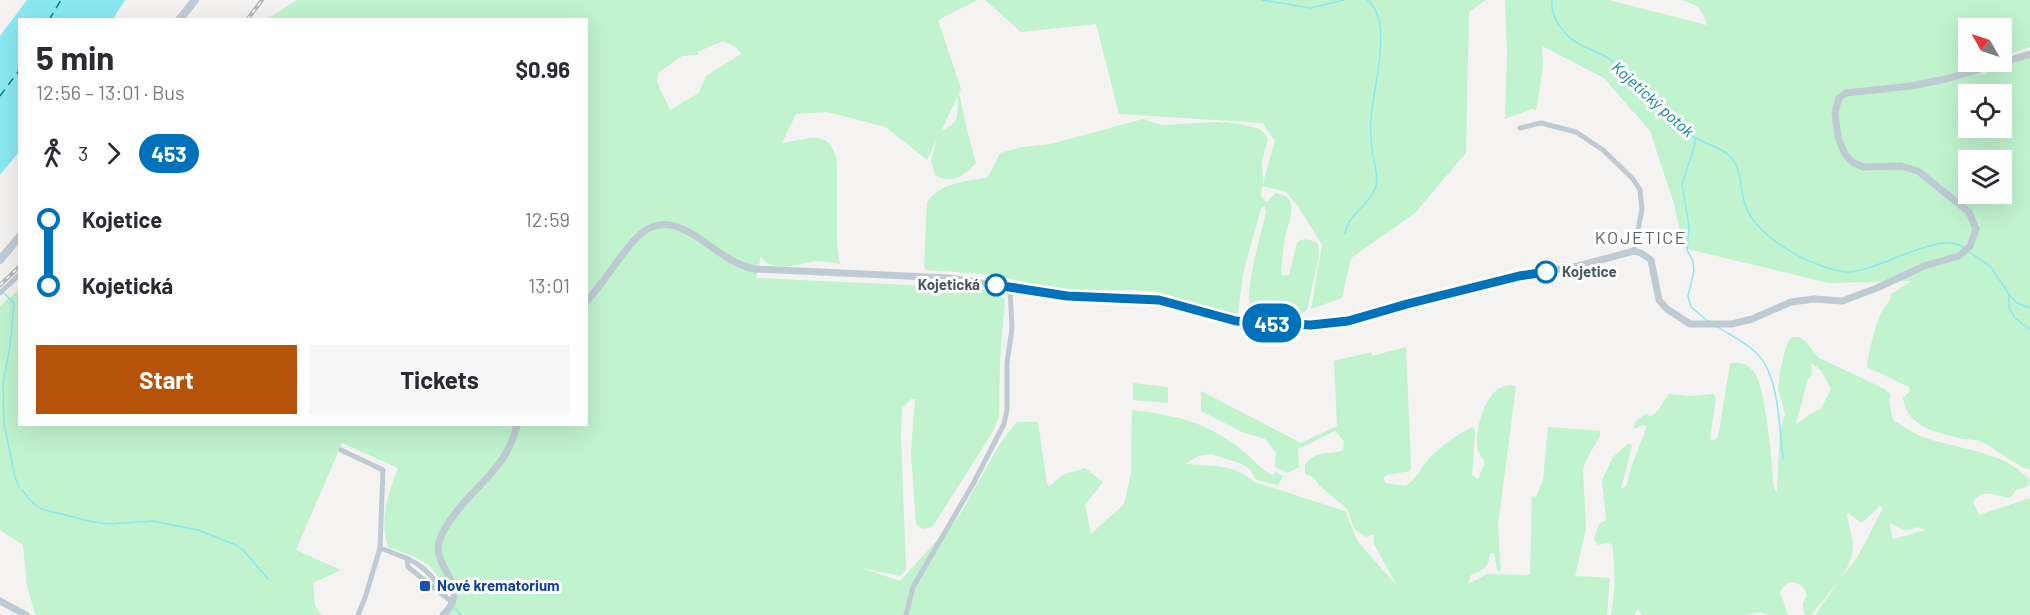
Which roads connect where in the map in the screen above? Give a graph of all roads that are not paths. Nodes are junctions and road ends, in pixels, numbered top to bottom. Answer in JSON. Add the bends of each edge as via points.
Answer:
{"nodes":[{"id":1,"x":195,"y":0,"type":"edge"},
{"id":2,"x":181,"y":18,"type":"edge"},
{"id":3,"x":2030,"y":54,"type":"edge"},
{"id":4,"x":1520,"y":128,"type":"dead end"},
{"id":5,"x":18,"y":238,"type":"edge"},
{"id":6,"x":1634,"y":251,"type":"junction"},
{"id":7,"x":0,"y":260,"type":"edge"},
{"id":8,"x":18,"y":276,"type":"edge"},
{"id":9,"x":1010,"y":287,"type":"junction"},
{"id":10,"x":0,"y":293,"type":"edge"},
{"id":11,"x":588,"y":300,"type":"edge"},
{"id":12,"x":516,"y":426,"type":"edge"},
{"id":13,"x":341,"y":450,"type":"dead end"},
{"id":14,"x":380,"y":548,"type":"junction"},
{"id":15,"x":407,"y":558,"type":"junction"},
{"id":16,"x":445,"y":595,"type":"junction"},
{"id":17,"x":0,"y":601,"type":"edge"},
{"id":18,"x":453,"y":603,"type":"junction"},
{"id":19,"x":26,"y":615,"type":"edge"},
{"id":20,"x":358,"y":615,"type":"edge"},
{"id":21,"x":443,"y":615,"type":"edge"},
{"id":22,"x":906,"y":615,"type":"edge"}],
"edges":[{"from":1,"to":2,"type":"main road"},
{"from":3,"to":6,"type":"street","via":[[1946,79],[1846,93],[1839,98],[1835,112],[1838,137],[1852,162],[1863,167],[1901,166],[1918,171],[1969,212],[1976,229],[1970,246],[1959,256],[1842,300],[1791,302],[1752,319],[1702,325],[1690,324],[1667,309],[1659,300],[1651,260]]},
{"from":4,"to":6,"type":"street","via":[[1542,123],[1576,132],[1603,150],[1633,179],[1640,190],[1642,209]]},
{"from":5,"to":7,"type":"main road"},
{"from":6,"to":9,"type":"street","via":[[1519,276],[1348,321],[1311,325],[1236,321],[1159,300],[1067,296]]},
{"from":8,"to":10,"type":"street"},
{"from":9,"to":11,"type":"street","via":[[949,278],[744,268],[678,227],[660,224],[634,239]]},
{"from":9,"to":22,"type":"street","via":[[1012,329],[1005,424],[918,577]]},
{"from":12,"to":18,"type":"street","via":[[499,466],[466,499],[439,539],[439,554],[454,589]]},
{"from":13,"to":14,"type":"street","via":[[383,470]]},
{"from":14,"to":15,"type":"street"},
{"from":14,"to":20,"type":"street"},
{"from":15,"to":16,"type":"street","via":[[428,571]]},
{"from":15,"to":16,"type":"street","via":[[408,567]]},
{"from":16,"to":18,"type":"street"},
{"from":17,"to":19,"type":"street"},
{"from":18,"to":21,"type":"street"}]}
